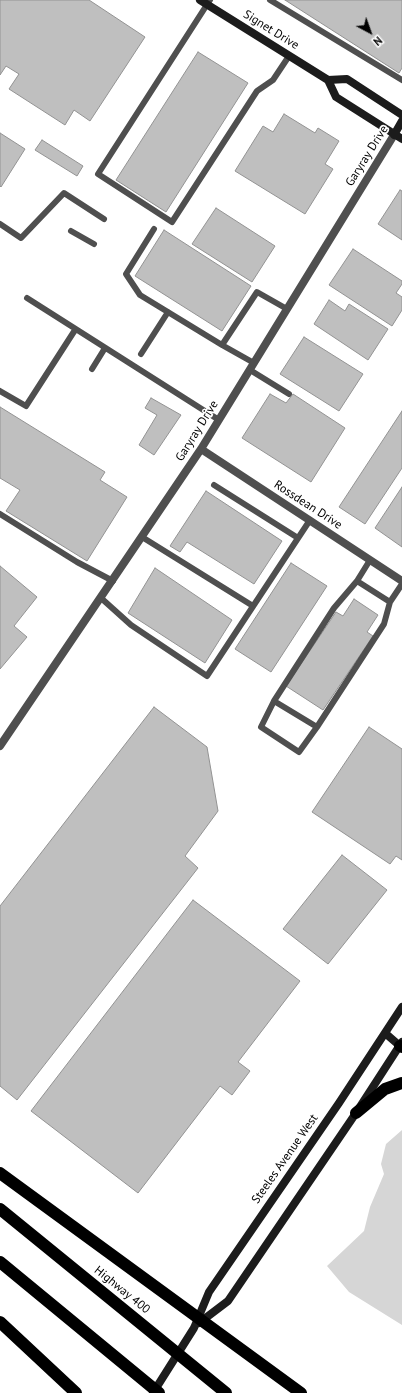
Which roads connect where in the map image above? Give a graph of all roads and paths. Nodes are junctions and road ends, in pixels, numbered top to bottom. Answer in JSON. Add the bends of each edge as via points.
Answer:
{"nodes":[{"id":1,"x":270,"y":0,"type":"edge"},
{"id":2,"x":206,"y":1,"type":"edge"},
{"id":3,"x":289,"y":56,"type":"junction"},
{"id":4,"x":328,"y":80,"type":"junction"},
{"id":5,"x":402,"y":80,"type":"edge"},
{"id":6,"x":402,"y":115,"type":"edge"},
{"id":7,"x":402,"y":122,"type":"edge"},
{"id":8,"x":394,"y":135,"type":"junction"},
{"id":9,"x":402,"y":140,"type":"edge"},
{"id":10,"x":104,"y":219,"type":"dead end"},
{"id":11,"x":0,"y":224,"type":"edge"},
{"id":12,"x":154,"y":229,"type":"dead end"},
{"id":13,"x":71,"y":231,"type":"dead end"},
{"id":14,"x":94,"y":244,"type":"dead end"},
{"id":15,"x":27,"y":298,"type":"dead end"},
{"id":16,"x":287,"y":309,"type":"junction"},
{"id":17,"x":168,"y":312,"type":"junction"},
{"id":18,"x":75,"y":330,"type":"junction"},
{"id":19,"x":222,"y":345,"type":"junction"},
{"id":20,"x":106,"y":348,"type":"junction"},
{"id":21,"x":141,"y":354,"type":"dead end"},
{"id":22,"x":252,"y":366,"type":"junction"},
{"id":23,"x":92,"y":369,"type":"dead end"},
{"id":24,"x":0,"y":391,"type":"edge"},
{"id":25,"x":289,"y":394,"type":"dead end"},
{"id":26,"x":219,"y":420,"type":"junction"},
{"id":27,"x":202,"y":449,"type":"junction"},
{"id":28,"x":214,"y":485,"type":"dead end"},
{"id":29,"x":0,"y":514,"type":"edge"},
{"id":30,"x":310,"y":520,"type":"junction"},
{"id":31,"x":142,"y":537,"type":"junction"},
{"id":32,"x":298,"y":538,"type":"junction"},
{"id":33,"x":370,"y":560,"type":"junction"},
{"id":34,"x":113,"y":581,"type":"junction"},
{"id":35,"x":358,"y":581,"type":"junction"},
{"id":36,"x":402,"y":581,"type":"edge"},
{"id":37,"x":402,"y":584,"type":"edge"},
{"id":38,"x":101,"y":598,"type":"junction"},
{"id":39,"x":390,"y":602,"type":"junction"},
{"id":40,"x":253,"y":606,"type":"junction"},
{"id":41,"x":274,"y":700,"type":"junction"},
{"id":42,"x":317,"y":727,"type":"junction"},
{"id":43,"x":0,"y":746,"type":"edge"},
{"id":44,"x":402,"y":1007,"type":"edge"},
{"id":45,"x":385,"y":1033,"type":"junction"},
{"id":46,"x":401,"y":1045,"type":"edge"},
{"id":47,"x":402,"y":1083,"type":"edge"},
{"id":48,"x":356,"y":1113,"type":"junction"},
{"id":49,"x":0,"y":1173,"type":"edge"},
{"id":50,"x":0,"y":1209,"type":"edge"},
{"id":51,"x":0,"y":1262,"type":"edge"},
{"id":52,"x":0,"y":1322,"type":"edge"},
{"id":53,"x":194,"y":1328,"type":"junction"},
{"id":54,"x":223,"y":1390,"type":"edge"},
{"id":55,"x":76,"y":1393,"type":"edge"},
{"id":56,"x":153,"y":1393,"type":"edge"},
{"id":57,"x":159,"y":1393,"type":"edge"},
{"id":58,"x":301,"y":1393,"type":"edge"}],
"edges":[{"from":1,"to":5,"type":"lane"},
{"from":2,"to":3,"type":"main road","name":"Signet Drive"},
{"from":2,"to":3,"type":"lane","via":[[98,174],[172,222],[257,91],[273,80]]},
{"from":3,"to":4,"type":"main road","name":"Signet Drive"},
{"from":4,"to":6,"type":"main road","via":[[348,79]]},
{"from":4,"to":8,"type":"main road","via":[[336,97]]},
{"from":7,"to":8,"type":"main road","name":"Garyray Drive"},
{"from":8,"to":9,"type":"main road"},
{"from":8,"to":16,"type":"street","name":"Garyray Drive"},
{"from":10,"to":11,"type":"lane","via":[[64,193],[22,238]]},
{"from":12,"to":17,"type":"lane","via":[[126,274],[140,295]]},
{"from":13,"to":14,"type":"lane"},
{"from":15,"to":18,"type":"lane"},
{"from":16,"to":19,"type":"lane","via":[[257,292]]},
{"from":16,"to":22,"type":"street","name":"Garyray Drive"},
{"from":17,"to":19,"type":"lane"},
{"from":17,"to":21,"type":"lane"},
{"from":18,"to":20,"type":"lane"},
{"from":18,"to":24,"type":"lane","via":[[26,406]]},
{"from":19,"to":22,"type":"lane"},
{"from":20,"to":23,"type":"lane"},
{"from":20,"to":26,"type":"lane"},
{"from":22,"to":25,"type":"lane"},
{"from":22,"to":26,"type":"street","name":"Garyray Drive"},
{"from":26,"to":27,"type":"street","name":"Garyray Drive"},
{"from":27,"to":30,"type":"street","name":"Rossdean Drive"},
{"from":27,"to":31,"type":"street","name":"Garyray Drive"},
{"from":28,"to":32,"type":"lane"},
{"from":29,"to":34,"type":"lane","via":[[77,562]]},
{"from":30,"to":32,"type":"lane"},
{"from":30,"to":33,"type":"street","name":"Rossdean Drive"},
{"from":31,"to":34,"type":"street","name":"Garyray Drive"},
{"from":31,"to":40,"type":"lane"},
{"from":32,"to":40,"type":"lane"},
{"from":33,"to":35,"type":"lane"},
{"from":33,"to":36,"type":"street","name":"Rossdean Drive"},
{"from":34,"to":38,"type":"street","name":"Garyray Drive"},
{"from":35,"to":39,"type":"lane"},
{"from":35,"to":41,"type":"lane","via":[[334,608]]},
{"from":37,"to":39,"type":"lane"},
{"from":38,"to":40,"type":"lane","via":[[131,625],[207,676]]},
{"from":38,"to":43,"type":"street","name":"Garyray Drive"},
{"from":39,"to":42,"type":"lane","via":[[384,624]]},
{"from":41,"to":42,"type":"lane"},
{"from":41,"to":42,"type":"lane","via":[[261,727],[299,752]]},
{"from":44,"to":45,"type":"main road","name":"Steeles Avenue West"},
{"from":45,"to":46,"type":"main road"},
{"from":45,"to":53,"type":"main road","name":"Steeles Avenue West","via":[[209,1292]]},
{"from":46,"to":48,"type":"main road","name":"Steeles Avenue West"},
{"from":47,"to":48,"type":"highway","via":[[385,1089]]},
{"from":48,"to":53,"type":"main road","name":"Steeles Avenue West","via":[[228,1301]]},
{"from":49,"to":58,"type":"highway"},
{"from":50,"to":54,"type":"highway","name":"Highway 400"},
{"from":51,"to":57,"type":"highway"},
{"from":52,"to":55,"type":"highway"},
{"from":53,"to":56,"type":"main road","name":"Steeles Avenue West"}]}
